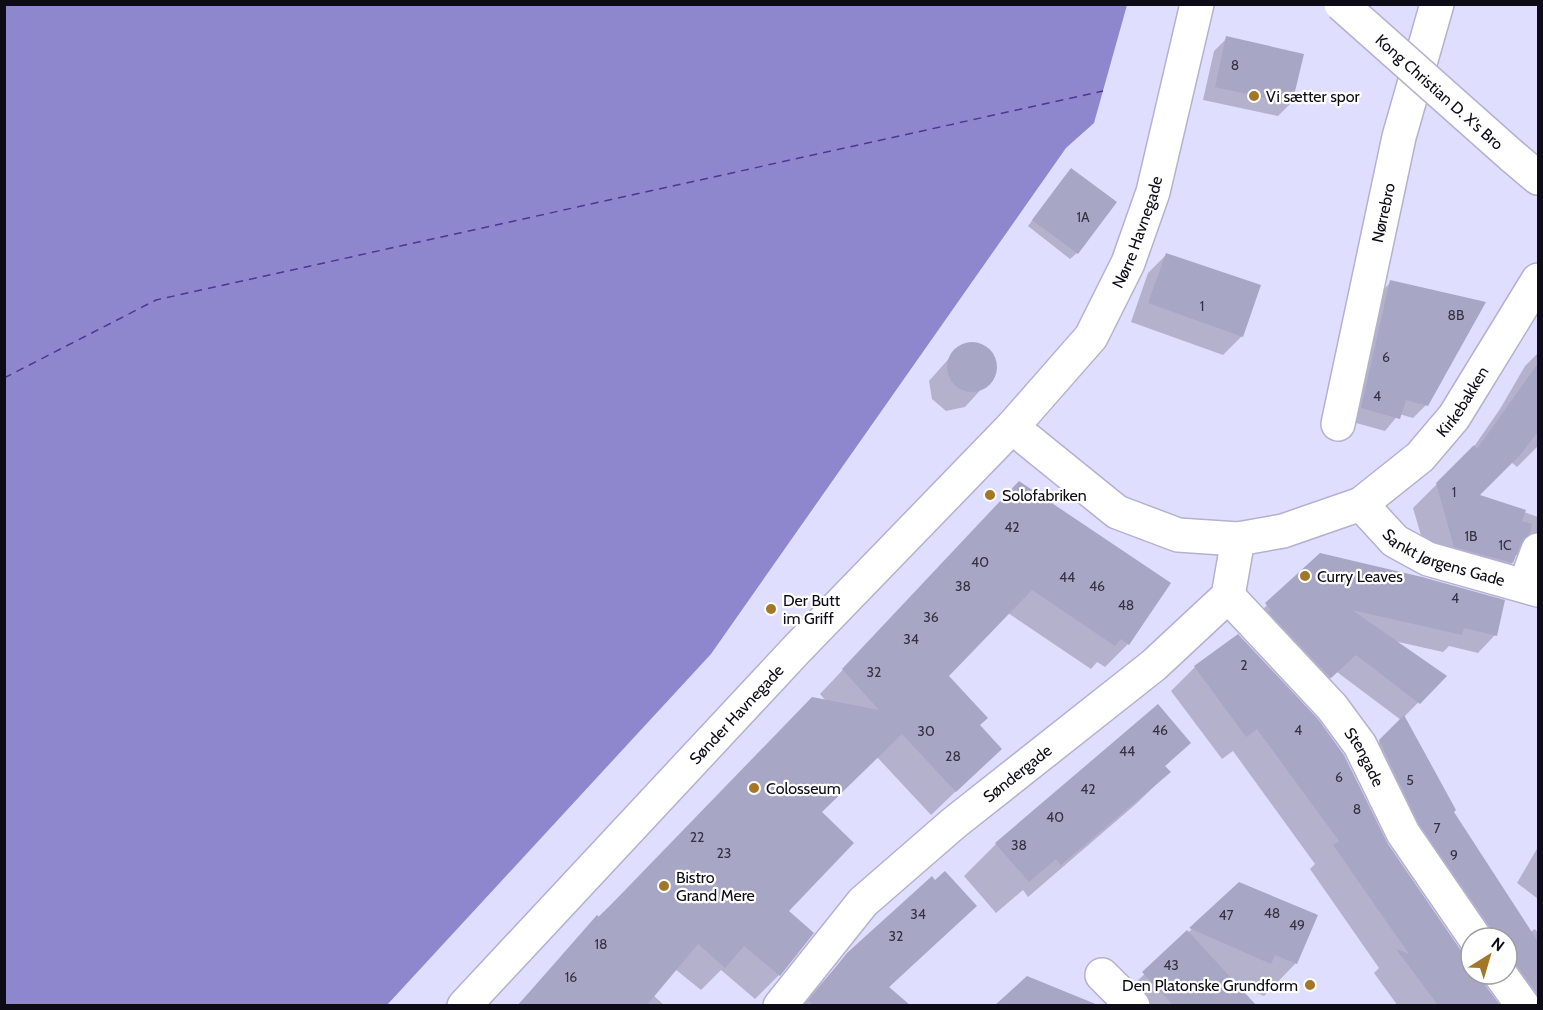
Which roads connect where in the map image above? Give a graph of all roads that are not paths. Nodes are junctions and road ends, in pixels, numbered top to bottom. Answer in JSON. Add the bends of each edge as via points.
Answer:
{"nodes":[{"id":1,"x":1197,"y":4,"type":"edge"},
{"id":2,"x":1341,"y":4,"type":"edge"},
{"id":3,"x":1437,"y":4,"type":"edge"},
{"id":4,"x":1539,"y":178,"type":"edge"},
{"id":5,"x":1539,"y":280,"type":"edge"},
{"id":6,"x":1338,"y":424,"type":"dead end"},
{"id":7,"x":1012,"y":427,"type":"junction"},
{"id":8,"x":1361,"y":504,"type":"junction"},
{"id":9,"x":1238,"y":539,"type":"junction"},
{"id":10,"x":1539,"y":550,"type":"edge"},
{"id":11,"x":1532,"y":587,"type":"edge"},
{"id":12,"x":1228,"y":596,"type":"junction"},
{"id":13,"x":1466,"y":926,"type":"edge"},
{"id":14,"x":1102,"y":975,"type":"dead end"},
{"id":15,"x":1509,"y":986,"type":"edge"},
{"id":16,"x":464,"y":1005,"type":"edge"},
{"id":17,"x":780,"y":1005,"type":"edge"},
{"id":18,"x":1133,"y":1005,"type":"edge"},
{"id":19,"x":1523,"y":1005,"type":"edge"}],
"edges":[{"from":1,"to":7,"type":"street","name":"Nørre Havnegade","via":[[1153,192],[1128,263],[1091,337]]},
{"from":2,"to":4,"type":"street","name":"Kong Christian D. X's Bro","bridge":true},
{"from":3,"to":6,"type":"street","name":"Nørrebro","via":[[1400,137]]},
{"from":5,"to":8,"type":"street","name":"Kirkebakken","via":[[1454,417],[1420,457]]},
{"from":7,"to":9,"type":"street","via":[[1117,512],[1178,535]]},
{"from":7,"to":16,"type":"street","name":"Sønder Havnegade","via":[[797,649]]},
{"from":8,"to":9,"type":"street","via":[[1282,531]]},
{"from":8,"to":11,"type":"street","name":"Sankt Jørgens Gade","via":[[1395,541],[1428,559]]},
{"from":9,"to":12,"type":"street"},
{"from":10,"to":11,"type":"street"},
{"from":12,"to":13,"type":"street","name":"Stengade","via":[[1332,706],[1360,746],[1403,833]]},
{"from":12,"to":17,"type":"street","name":"Søndergade","via":[[1154,665],[954,823],[863,902]]},
{"from":14,"to":18,"type":"street"},
{"from":15,"to":19,"type":"street"}]}
